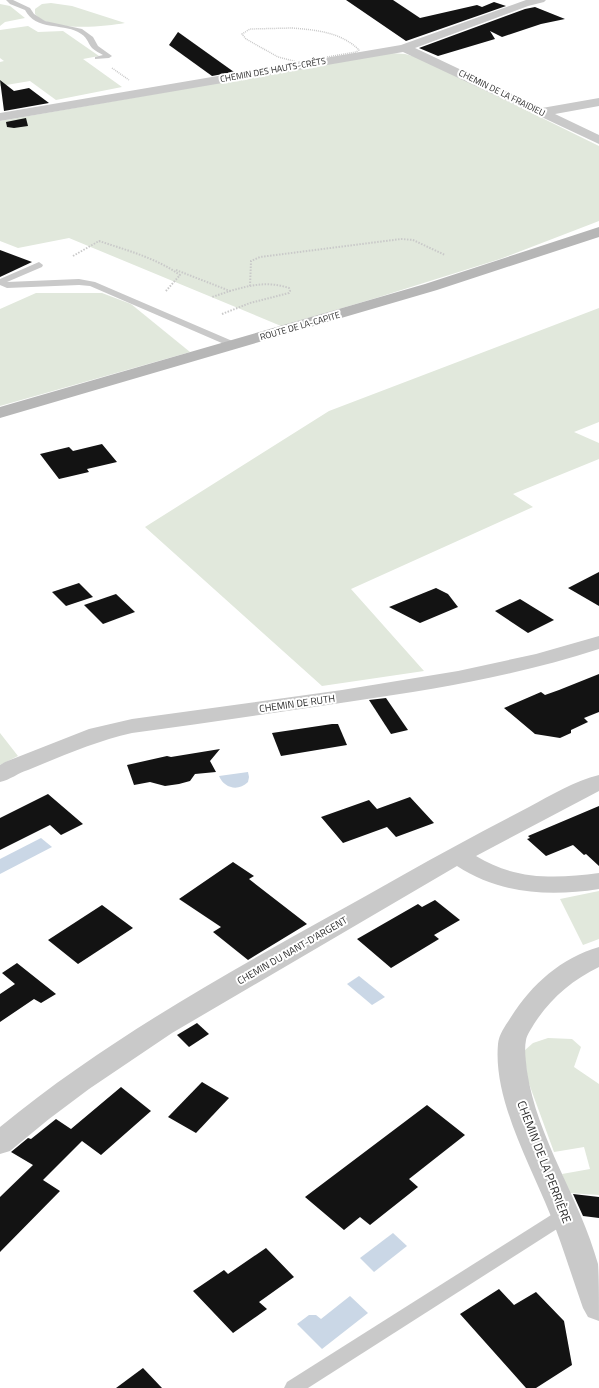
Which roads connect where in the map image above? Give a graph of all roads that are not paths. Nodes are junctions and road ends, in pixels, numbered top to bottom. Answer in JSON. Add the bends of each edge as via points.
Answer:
{"nodes":[{"id":1,"x":10,"y":0,"type":"edge"},
{"id":2,"x":540,"y":0,"type":"edge"},
{"id":3,"x":404,"y":48,"type":"junction"},
{"id":4,"x":97,"y":58,"type":"road end"},
{"id":5,"x":599,"y":102,"type":"edge"},
{"id":6,"x":542,"y":112,"type":"junction"},
{"id":7,"x":0,"y":116,"type":"edge"},
{"id":8,"x":599,"y":140,"type":"edge"},
{"id":9,"x":599,"y":232,"type":"edge"},
{"id":10,"x":39,"y":265,"type":"dead end"},
{"id":11,"x":0,"y":282,"type":"edge"},
{"id":12,"x":234,"y":345,"type":"junction"},
{"id":13,"x":0,"y":413,"type":"edge"},
{"id":14,"x":599,"y":642,"type":"edge"},
{"id":15,"x":0,"y":774,"type":"edge"},
{"id":16,"x":599,"y":782,"type":"edge"},
{"id":17,"x":457,"y":855,"type":"junction"},
{"id":18,"x":599,"y":881,"type":"edge"},
{"id":19,"x":599,"y":956,"type":"edge"},
{"id":20,"x":0,"y":1144,"type":"edge"},
{"id":21,"x":565,"y":1216,"type":"junction"},
{"id":22,"x":599,"y":1308,"type":"edge"},
{"id":23,"x":292,"y":1388,"type":"edge"}],
"edges":[{"from":1,"to":4,"type":"lane","via":[[28,8],[31,15],[40,21],[83,31],[91,38],[95,47],[109,56]]},
{"from":2,"to":3,"type":"street","name":"CHEMIN DES HAUTS-CRÊTS"},
{"from":3,"to":6,"type":"street","name":"CHEMIN DE LA FRAIDIEU"},
{"from":3,"to":7,"type":"street","name":"CHEMIN DES HAUTS-CRÊTS"},
{"from":5,"to":6,"type":"street"},
{"from":6,"to":8,"type":"street","name":"CHEMIN DE LA FRAIDIEU"},
{"from":9,"to":12,"type":"street","name":"ROUTE DE LA-CAPITE","via":[[431,287]]},
{"from":10,"to":11,"type":"lane"},
{"from":11,"to":12,"type":"lane","via":[[92,284]]},
{"from":12,"to":13,"type":"street","name":"ROUTE DE LA-CAPITE"},
{"from":14,"to":15,"type":"street","name":"CHEMIN DE RUTH","via":[[497,671],[293,704],[132,726],[97,734]]},
{"from":16,"to":17,"type":"street","name":"CHEMIN DU NANT-D'ARGENT","via":[[571,794]]},
{"from":17,"to":18,"type":"street","via":[[478,869],[511,881],[568,886]]},
{"from":17,"to":20,"type":"street","name":"CHEMIN DU NANT-D'ARGENT","via":[[189,1009],[100,1066]]},
{"from":19,"to":21,"type":"street","name":"CHEMIN DE LA PERRIÈRE","via":[[568,971],[540,994],[528,1009],[513,1038],[516,1088],[527,1126]]},
{"from":21,"to":22,"type":"street","name":"CHEMIN DE LA PERRIÈRE"},
{"from":21,"to":23,"type":"lane"}]}
